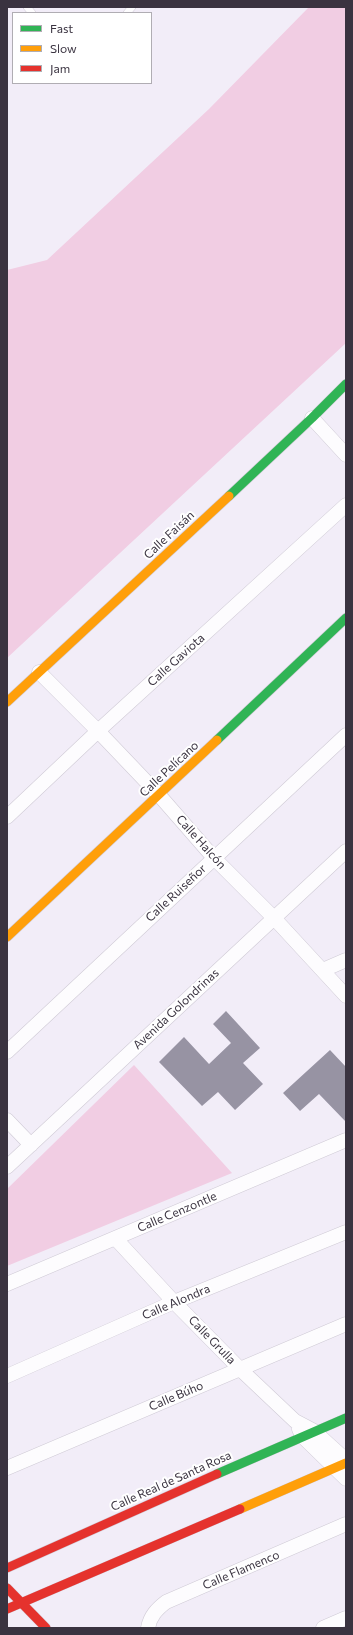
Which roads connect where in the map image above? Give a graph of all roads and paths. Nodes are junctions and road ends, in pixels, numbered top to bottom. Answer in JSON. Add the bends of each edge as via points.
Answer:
{"nodes":[{"id":1,"x":346,"y":384,"type":"edge"},
{"id":2,"x":312,"y":418,"type":"junction"},
{"id":3,"x":346,"y":455,"type":"edge"},
{"id":4,"x":346,"y":505,"type":"edge"},
{"id":5,"x":346,"y":618,"type":"edge"},
{"id":6,"x":39,"y":672,"type":"junction"},
{"id":7,"x":7,"y":702,"type":"edge"},
{"id":8,"x":98,"y":731,"type":"junction"},
{"id":9,"x":346,"y":735,"type":"edge"},
{"id":10,"x":158,"y":796,"type":"junction"},
{"id":11,"x":7,"y":817,"type":"edge"},
{"id":12,"x":346,"y":852,"type":"edge"},
{"id":13,"x":214,"y":858,"type":"junction"},
{"id":14,"x":346,"y":860,"type":"edge"},
{"id":15,"x":331,"y":866,"type":"junction"},
{"id":16,"x":274,"y":918,"type":"junction"},
{"id":17,"x":7,"y":937,"type":"edge"},
{"id":18,"x":346,"y":960,"type":"edge"},
{"id":19,"x":323,"y":970,"type":"junction"},
{"id":20,"x":346,"y":996,"type":"edge"},
{"id":21,"x":7,"y":1052,"type":"edge"},
{"id":22,"x":7,"y":1120,"type":"edge"},
{"id":23,"x":346,"y":1140,"type":"edge"},
{"id":24,"x":31,"y":1144,"type":"junction"},
{"id":25,"x":7,"y":1167,"type":"edge"},
{"id":26,"x":346,"y":1232,"type":"edge"},
{"id":27,"x":115,"y":1238,"type":"junction"},
{"id":28,"x":7,"y":1284,"type":"edge"},
{"id":29,"x":174,"y":1302,"type":"junction"},
{"id":30,"x":346,"y":1324,"type":"edge"},
{"id":31,"x":240,"y":1369,"type":"junction"},
{"id":32,"x":7,"y":1376,"type":"edge"},
{"id":33,"x":346,"y":1418,"type":"edge"},
{"id":34,"x":308,"y":1434,"type":"junction"},
{"id":35,"x":342,"y":1464,"type":"edge"},
{"id":36,"x":7,"y":1468,"type":"edge"},
{"id":37,"x":346,"y":1479,"type":"edge"},
{"id":38,"x":346,"y":1524,"type":"edge"},
{"id":39,"x":7,"y":1568,"type":"edge"},
{"id":40,"x":7,"y":1588,"type":"edge"},
{"id":41,"x":21,"y":1603,"type":"junction"},
{"id":42,"x":7,"y":1609,"type":"edge"},
{"id":43,"x":346,"y":1618,"type":"edge"},
{"id":44,"x":46,"y":1628,"type":"edge"},
{"id":45,"x":148,"y":1628,"type":"edge"},
{"id":46,"x":323,"y":1628,"type":"edge"}],
"edges":[{"from":1,"to":2,"type":"street","name":"Calle Faisán"},
{"from":2,"to":3,"type":"street"},
{"from":2,"to":6,"type":"street","name":"Calle Faisán"},
{"from":4,"to":8,"type":"street","name":"Calle Gaviota"},
{"from":5,"to":10,"type":"street","name":"Calle Pelícano"},
{"from":6,"to":7,"type":"street","name":"Calle Faisán"},
{"from":6,"to":8,"type":"street","name":"Calle Halcón"},
{"from":8,"to":10,"type":"street","name":"Calle Halcón"},
{"from":8,"to":11,"type":"street","name":"Calle Gaviota"},
{"from":9,"to":13,"type":"street","name":"Calle Ruiseñor"},
{"from":10,"to":13,"type":"street","name":"Calle Halcón"},
{"from":10,"to":17,"type":"street","name":"Calle Pelícano"},
{"from":12,"to":15,"type":"street","name":"Avenida Golondrinas"},
{"from":13,"to":16,"type":"street","name":"Calle Halcón"},
{"from":13,"to":21,"type":"street","name":"Calle Ruiseñor"},
{"from":14,"to":15,"type":"street"},
{"from":15,"to":16,"type":"street","name":"Avenida Golondrinas"},
{"from":16,"to":19,"type":"street","name":"Calle Halcón"},
{"from":16,"to":24,"type":"street","name":"Avenida Golondrinas"},
{"from":18,"to":19,"type":"street"},
{"from":19,"to":20,"type":"street","name":"Calle Halcón"},
{"from":22,"to":24,"type":"street"},
{"from":23,"to":27,"type":"street","name":"Calle Cenzontle"},
{"from":24,"to":25,"type":"street","name":"Avenida Golondrinas"},
{"from":26,"to":29,"type":"street","name":"Calle Alondra"},
{"from":27,"to":28,"type":"street","name":"Calle Cenzontle"},
{"from":27,"to":29,"type":"street","name":"Calle Grulla"},
{"from":29,"to":31,"type":"street","name":"Calle Grulla"},
{"from":29,"to":32,"type":"street","name":"Calle Alondra"},
{"from":30,"to":31,"type":"street","name":"Calle Búho"},
{"from":31,"to":34,"type":"street","name":"Calle Grulla"},
{"from":31,"to":36,"type":"street","name":"Calle Búho"},
{"from":33,"to":34,"type":"street","name":"Calle Real de Santa Rosa"},
{"from":34,"to":35,"type":"street","name":"Calle Grulla"},
{"from":34,"to":39,"type":"street","name":"Calle Real de Santa Rosa"},
{"from":35,"to":37,"type":"street","name":"Calle Grulla"},
{"from":35,"to":41,"type":"street"},
{"from":38,"to":45,"type":"street","name":"Calle Flamenco","via":[[166,1602],[157,1608]]},
{"from":40,"to":41,"type":"street"},
{"from":41,"to":42,"type":"street"},
{"from":41,"to":44,"type":"street"},
{"from":43,"to":46,"type":"street"}]}
